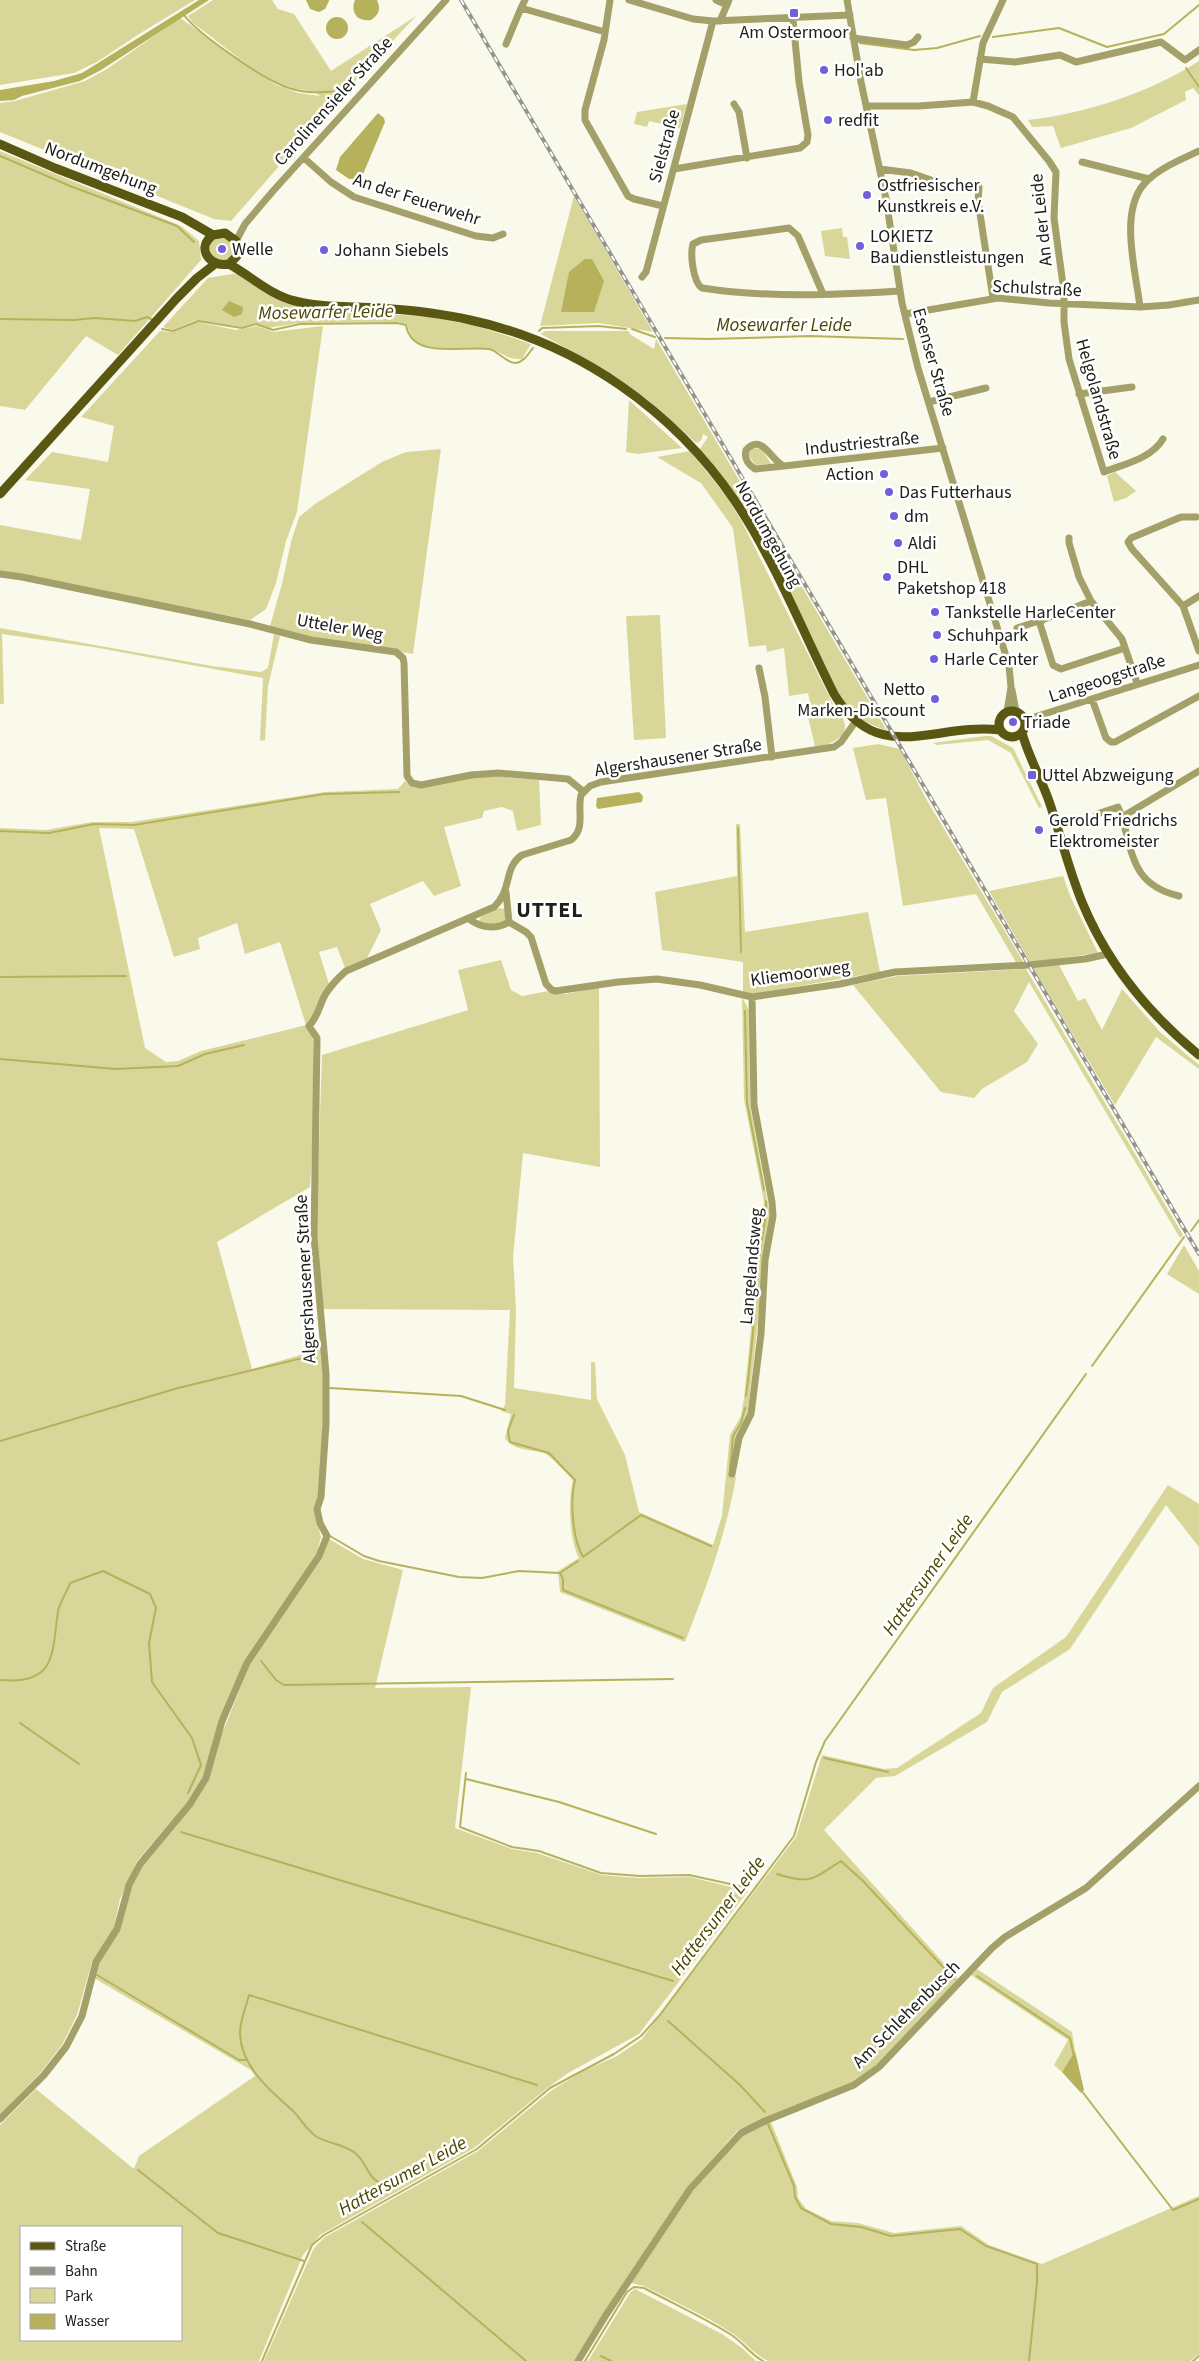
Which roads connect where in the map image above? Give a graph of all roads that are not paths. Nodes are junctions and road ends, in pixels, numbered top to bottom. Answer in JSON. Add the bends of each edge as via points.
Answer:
{"nodes":[{"id":1,"x":446,"y":0,"type":"edge"},
{"id":2,"x":525,"y":0,"type":"edge"},
{"id":3,"x":610,"y":0,"type":"edge"},
{"id":4,"x":629,"y":0,"type":"edge"},
{"id":5,"x":716,"y":0,"type":"edge"},
{"id":6,"x":847,"y":0,"type":"edge"},
{"id":7,"x":1003,"y":0,"type":"edge"},
{"id":8,"x":728,"y":2,"type":"edge"},
{"id":9,"x":522,"y":8,"type":"junction"},
{"id":10,"x":850,"y":16,"type":"junction"},
{"id":11,"x":793,"y":19,"type":"junction"},
{"id":12,"x":716,"y":21,"type":"junction"},
{"id":13,"x":605,"y":32,"type":"junction"},
{"id":14,"x":918,"y":36,"type":"dead end"},
{"id":15,"x":853,"y":38,"type":"junction"},
{"id":16,"x":506,"y":44,"type":"dead end"},
{"id":17,"x":1199,"y":50,"type":"edge"},
{"id":18,"x":980,"y":59,"type":"junction"},
{"id":19,"x":973,"y":102,"type":"junction"},
{"id":20,"x":734,"y":104,"type":"dead end"},
{"id":21,"x":867,"y":106,"type":"junction"},
{"id":22,"x":0,"y":144,"type":"edge"},
{"id":23,"x":1199,"y":151,"type":"edge"},
{"id":24,"x":304,"y":158,"type":"junction"},
{"id":25,"x":747,"y":158,"type":"junction"},
{"id":26,"x":1082,"y":162,"type":"dead end"},
{"id":27,"x":674,"y":169,"type":"junction"},
{"id":28,"x":880,"y":169,"type":"junction"},
{"id":29,"x":1149,"y":179,"type":"junction"},
{"id":30,"x":931,"y":180,"type":"dead end"},
{"id":31,"x":979,"y":187,"type":"dead end"},
{"id":32,"x":663,"y":206,"type":"junction"},
{"id":33,"x":503,"y":234,"type":"dead end"},
{"id":34,"x":210,"y":238,"type":"junction"},
{"id":35,"x":233,"y":238,"type":"junction"},
{"id":36,"x":237,"y":256,"type":"junction"},
{"id":37,"x":207,"y":258,"type":"junction"},
{"id":38,"x":215,"y":264,"type":"junction"},
{"id":39,"x":229,"y":264,"type":"junction"},
{"id":40,"x":642,"y":277,"type":"dead end"},
{"id":41,"x":197,"y":278,"type":"junction"},
{"id":42,"x":252,"y":278,"type":"junction"},
{"id":43,"x":900,"y":291,"type":"junction"},
{"id":44,"x":824,"y":294,"type":"junction"},
{"id":45,"x":993,"y":298,"type":"junction"},
{"id":46,"x":1199,"y":300,"type":"edge"},
{"id":47,"x":1063,"y":304,"type":"junction"},
{"id":48,"x":1140,"y":307,"type":"junction"},
{"id":49,"x":905,"y":314,"type":"junction"},
{"id":50,"x":1132,"y":386,"type":"dead end"},
{"id":51,"x":986,"y":388,"type":"dead end"},
{"id":52,"x":1079,"y":394,"type":"junction"},
{"id":53,"x":929,"y":402,"type":"junction"},
{"id":54,"x":1162,"y":439,"type":"dead end"},
{"id":55,"x":943,"y":448,"type":"junction"},
{"id":56,"x":784,"y":466,"type":"junction"},
{"id":57,"x":0,"y":494,"type":"edge"},
{"id":58,"x":1196,"y":517,"type":"dead end"},
{"id":59,"x":1069,"y":538,"type":"dead end"},
{"id":60,"x":0,"y":574,"type":"edge"},
{"id":61,"x":1199,"y":596,"type":"edge"},
{"id":62,"x":1091,"y":601,"type":"junction"},
{"id":63,"x":1182,"y":606,"type":"junction"},
{"id":64,"x":1042,"y":620,"type":"junction"},
{"id":65,"x":1017,"y":628,"type":"dead end"},
{"id":66,"x":1126,"y":648,"type":"junction"},
{"id":67,"x":1199,"y":651,"type":"edge"},
{"id":68,"x":1199,"y":665,"type":"edge"},
{"id":69,"x":759,"y":668,"type":"dead end"},
{"id":70,"x":1137,"y":683,"type":"junction"},
{"id":71,"x":1199,"y":696,"type":"edge"},
{"id":72,"x":1092,"y":699,"type":"junction"},
{"id":73,"x":1012,"y":712,"type":"junction"},
{"id":74,"x":1025,"y":720,"type":"junction"},
{"id":75,"x":856,"y":721,"type":"junction"},
{"id":76,"x":999,"y":725,"type":"junction"},
{"id":77,"x":1018,"y":736,"type":"junction"},
{"id":78,"x":772,"y":757,"type":"junction"},
{"id":79,"x":1199,"y":771,"type":"edge"},
{"id":80,"x":584,"y":792,"type":"junction"},
{"id":81,"x":1097,"y":814,"type":"dead end"},
{"id":82,"x":1122,"y":816,"type":"junction"},
{"id":83,"x":506,"y":892,"type":"junction"},
{"id":84,"x":1179,"y":896,"type":"dead end"},
{"id":85,"x":469,"y":919,"type":"junction"},
{"id":86,"x":509,"y":922,"type":"junction"},
{"id":87,"x":1108,"y":954,"type":"junction"},
{"id":88,"x":752,"y":997,"type":"junction"},
{"id":89,"x":1199,"y":1055,"type":"edge"},
{"id":90,"x":732,"y":1474,"type":"dead end"},
{"id":91,"x":1199,"y":1786,"type":"edge"},
{"id":92,"x":0,"y":2119,"type":"edge"},
{"id":93,"x":578,"y":2361,"type":"edge"}],
"edges":[{"from":1,"to":24,"type":"street","name":"Carolinensieler Straße"},
{"from":2,"to":9,"type":"street"},
{"from":3,"to":13,"type":"street"},
{"from":4,"to":12,"type":"street","via":[[693,19]]},
{"from":5,"to":8,"type":"street"},
{"from":6,"to":10,"type":"street","name":"Esenser Straße"},
{"from":7,"to":18,"type":"street","via":[[983,44]]},
{"from":8,"to":12,"type":"street","name":"Sielstraße"},
{"from":9,"to":13,"type":"street"},
{"from":9,"to":16,"type":"street"},
{"from":10,"to":11,"type":"street"},
{"from":10,"to":15,"type":"street","name":"Esenser Straße"},
{"from":11,"to":12,"type":"street"},
{"from":11,"to":25,"type":"street","via":[[808,139],[800,148]]},
{"from":12,"to":27,"type":"street","name":"Sielstraße"},
{"from":13,"to":32,"type":"street","via":[[585,120],[628,196]]},
{"from":14,"to":15,"type":"street","via":[[908,45]]},
{"from":15,"to":21,"type":"street","name":"Esenser Straße"},
{"from":17,"to":18,"type":"street","via":[[1185,60],[1161,42],[1076,62],[1060,55],[1015,62]]},
{"from":18,"to":19,"type":"street"},
{"from":19,"to":21,"type":"street","name":"An der Leide"},
{"from":19,"to":47,"type":"street","name":"An der Leide","via":[[1013,118],[1056,172],[1054,218]]},
{"from":20,"to":25,"type":"street","via":[[739,112]]},
{"from":21,"to":28,"type":"street","name":"Esenser Straße"},
{"from":22,"to":34,"type":"main road","name":"Nordumgehung","via":[[174,214]]},
{"from":23,"to":29,"type":"street"},
{"from":24,"to":33,"type":"street","name":"An der Feuerwehr","via":[[354,197],[476,236],[493,238]]},
{"from":24,"to":35,"type":"street","name":"Carolinensieler Straße"},
{"from":25,"to":27,"type":"street"},
{"from":26,"to":29,"type":"street"},
{"from":27,"to":32,"type":"street","name":"Sielstraße"},
{"from":28,"to":30,"type":"street","via":[[911,173]]},
{"from":28,"to":43,"type":"street","name":"Esenser Straße"},
{"from":29,"to":48,"type":"street","via":[[1140,188],[1132,215],[1131,237]]},
{"from":31,"to":45,"type":"street","via":[[978,201]]},
{"from":32,"to":40,"type":"street","name":"Sielstraße"},
{"from":34,"to":35,"type":"main road","via":[[221,232]]},
{"from":34,"to":37,"type":"main road","via":[[205,250]]},
{"from":35,"to":36,"type":"main road"},
{"from":36,"to":39,"type":"main road"},
{"from":36,"to":42,"type":"main road","name":"Nordumgehung"},
{"from":37,"to":38,"type":"main road"},
{"from":37,"to":41,"type":"main road"},
{"from":38,"to":39,"type":"main road"},
{"from":38,"to":41,"type":"main road"},
{"from":39,"to":42,"type":"main road","name":"Nordumgehung"},
{"from":41,"to":57,"type":"main road"},
{"from":42,"to":75,"type":"main road","name":"Nordumgehung","via":[[295,301],[326,306],[420,311],[499,327],[571,356],[632,394],[681,435],[735,502],[834,694]]},
{"from":43,"to":44,"type":"street"},
{"from":43,"to":49,"type":"street","name":"Esenser Straße"},
{"from":44,"to":44,"type":"street","via":[[702,288],[697,283],[693,244],[701,240],[790,228],[798,236]]},
{"from":45,"to":47,"type":"street","name":"Schulstraße"},
{"from":45,"to":49,"type":"street","name":"Schulstraße"},
{"from":46,"to":48,"type":"street","name":"Schulstraße"},
{"from":47,"to":48,"type":"street","name":"Schulstraße"},
{"from":47,"to":52,"type":"street","name":"Helgolandstraße","via":[[1068,359]]},
{"from":49,"to":53,"type":"street","name":"Esenser Straße"},
{"from":50,"to":52,"type":"street"},
{"from":51,"to":53,"type":"street"},
{"from":52,"to":54,"type":"street","name":"Helgolandstraße","via":[[1104,472],[1150,453],[1158,448]]},
{"from":53,"to":55,"type":"street","name":"Esenser Straße"},
{"from":55,"to":56,"type":"street","name":"Industriestraße"},
{"from":55,"to":73,"type":"street","name":"Esenser Straße","via":[[1007,659]]},
{"from":56,"to":56,"type":"street","name":"Industriestraße","via":[[774,460],[767,447],[753,444],[746,450],[747,460],[755,469]]},
{"from":58,"to":63,"type":"street","via":[[1180,518],[1128,542]]},
{"from":59,"to":62,"type":"street","via":[[1079,575]]},
{"from":60,"to":80,"type":"street","name":"Utteler Weg","via":[[250,624],[311,640],[396,652],[404,663],[407,776],[412,783],[421,785],[471,775],[498,774],[568,779]]},
{"from":61,"to":63,"type":"street"},
{"from":62,"to":64,"type":"street"},
{"from":62,"to":66,"type":"street"},
{"from":63,"to":67,"type":"street"},
{"from":64,"to":65,"type":"street"},
{"from":64,"to":66,"type":"street","via":[[1040,624],[1055,668],[1061,669]]},
{"from":66,"to":70,"type":"street"},
{"from":68,"to":70,"type":"street","name":"Langeoogstraße"},
{"from":69,"to":78,"type":"street","via":[[766,697]]},
{"from":70,"to":72,"type":"street","name":"Langeoogstraße"},
{"from":71,"to":72,"type":"street","via":[[1115,742],[1106,738]]},
{"from":72,"to":74,"type":"street","name":"Langeoogstraße"},
{"from":73,"to":74,"type":"main road"},
{"from":73,"to":76,"type":"main road"},
{"from":74,"to":77,"type":"main road","via":[[1026,725]]},
{"from":75,"to":76,"type":"main road","name":"Nordumgehung","via":[[879,733],[903,738]]},
{"from":75,"to":78,"type":"street","name":"Algershausener Straße","via":[[834,747]]},
{"from":76,"to":77,"type":"main road","via":[[1006,736]]},
{"from":77,"to":87,"type":"main road","via":[[1045,788],[1082,903]]},
{"from":78,"to":80,"type":"street","name":"Algershausener Straße","via":[[601,782]]},
{"from":79,"to":82,"type":"street"},
{"from":80,"to":83,"type":"street","name":"Algershausener Straße","via":[[580,801],[577,835],[571,840],[517,858],[510,869]]},
{"from":81,"to":82,"type":"street","via":[[1118,807]]},
{"from":82,"to":84,"type":"street","via":[[1139,872],[1163,892]]},
{"from":83,"to":85,"type":"street","name":"Algershausener Straße","via":[[494,907]]},
{"from":83,"to":86,"type":"street"},
{"from":85,"to":86,"type":"street","via":[[493,927]]},
{"from":85,"to":92,"type":"street","name":"Algershausener Straße","via":[[346,971],[325,995],[315,1020],[309,1026],[317,1038],[314,1237],[326,1374],[325,1442],[321,1497],[317,1509],[327,1536],[319,1556],[247,1663],[222,1721],[206,1778],[190,1804],[140,1864],[129,1885],[117,1929],[96,1962],[82,2016],[66,2047],[44,2075]]},
{"from":86,"to":88,"type":"street","name":"Kliemoorweg","via":[[531,937],[546,984],[552,990],[656,979]]},
{"from":87,"to":88,"type":"street","name":"Kliemoorweg","via":[[1029,965],[895,972]]},
{"from":87,"to":89,"type":"main road","via":[[1146,1005]]},
{"from":88,"to":90,"type":"street","name":"Langelandsweg","via":[[754,1105],[773,1216],[765,1260],[761,1334],[751,1414],[739,1438]]},
{"from":91,"to":93,"type":"street","name":"Am Schlehenbusch","via":[[1086,1888],[992,1948],[926,2020],[866,2078],[854,2086],[740,2133],[690,2189]]}]}
